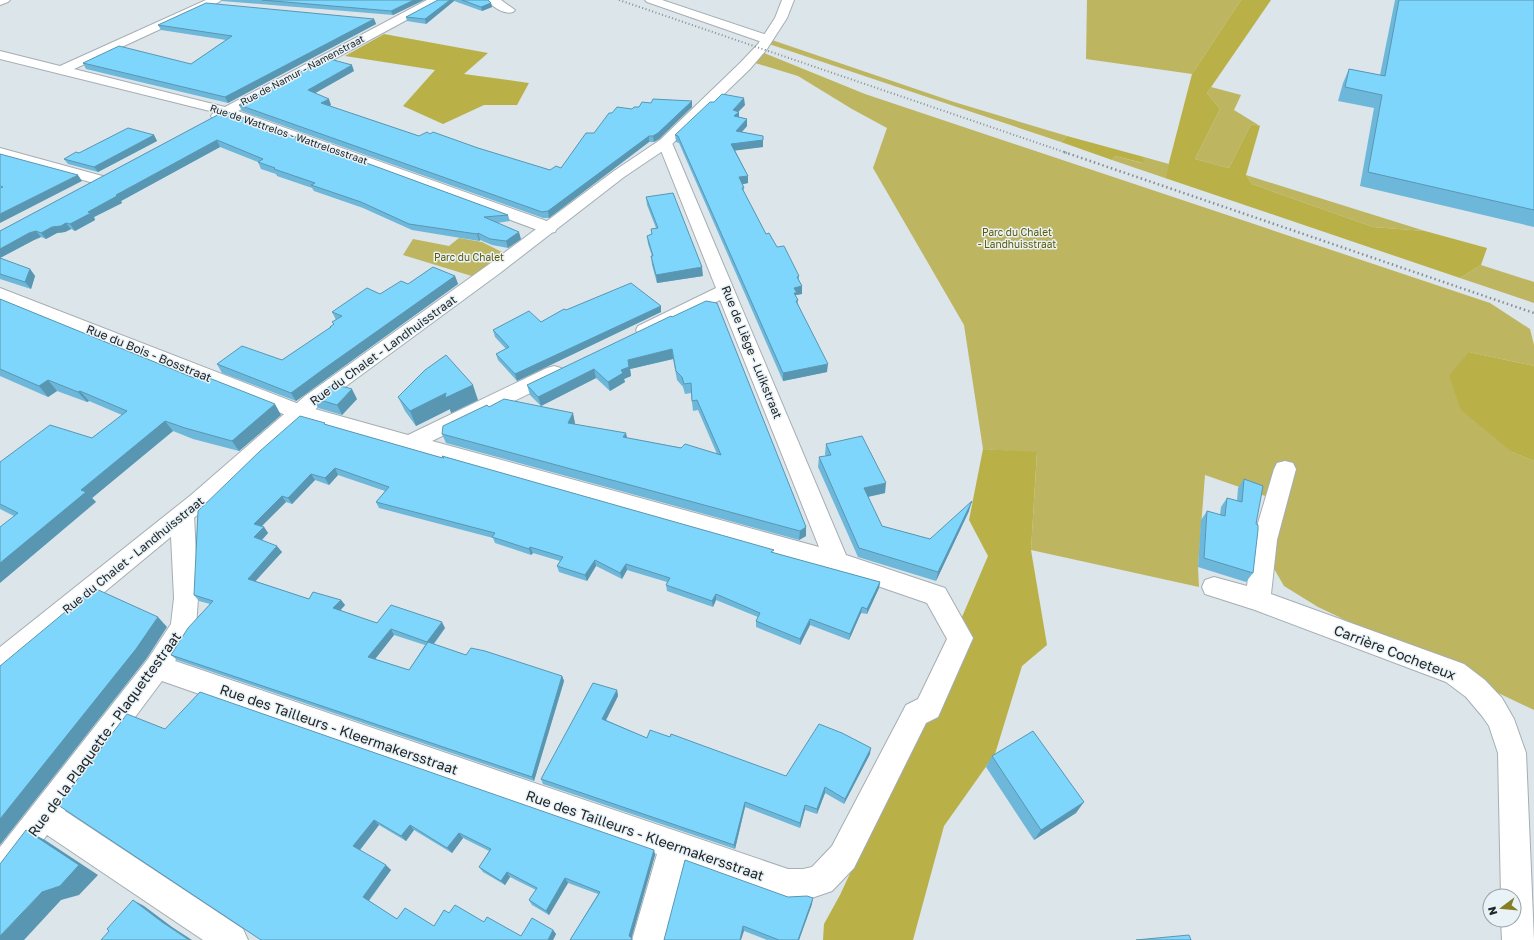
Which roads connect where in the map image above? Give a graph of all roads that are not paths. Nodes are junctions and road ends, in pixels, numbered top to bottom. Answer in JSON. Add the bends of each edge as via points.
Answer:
{"nodes":[{"id":1,"x":4,"y":0,"type":"edge"},
{"id":2,"x":436,"y":0,"type":"edge"},
{"id":3,"x":493,"y":0,"type":"edge"},
{"id":4,"x":651,"y":0,"type":"edge"},
{"id":5,"x":788,"y":0,"type":"edge"},
{"id":6,"x":0,"y":2,"type":"edge"},
{"id":7,"x":215,"y":3,"type":"edge"},
{"id":8,"x":509,"y":10,"type":"dead end"},
{"id":9,"x":371,"y":19,"type":"edge"},
{"id":10,"x":394,"y":21,"type":"junction"},
{"id":11,"x":766,"y":39,"type":"junction"},
{"id":12,"x":0,"y":55,"type":"edge"},
{"id":13,"x":62,"y":70,"type":"junction"},
{"id":14,"x":226,"y":111,"type":"junction"},
{"id":15,"x":205,"y":123,"type":"edge"},
{"id":16,"x":665,"y":143,"type":"junction"},
{"id":17,"x":0,"y":152,"type":"edge"},
{"id":18,"x":115,"y":172,"type":"edge"},
{"id":19,"x":101,"y":180,"type":"junction"},
{"id":20,"x":81,"y":190,"type":"edge"},
{"id":21,"x":549,"y":228,"type":"junction"},
{"id":22,"x":726,"y":290,"type":"junction"},
{"id":23,"x":0,"y":294,"type":"edge"},
{"id":24,"x":626,"y":339,"type":"edge"},
{"id":25,"x":568,"y":366,"type":"edge"},
{"id":26,"x":298,"y":412,"type":"junction"},
{"id":27,"x":410,"y":443,"type":"junction"},
{"id":28,"x":1285,"y":469,"type":"dead end"},
{"id":29,"x":182,"y":515,"type":"junction"},
{"id":30,"x":837,"y":562,"type":"junction"},
{"id":31,"x":1214,"y":587,"type":"dead end"},
{"id":32,"x":936,"y":595,"type":"joint"},
{"id":33,"x":1258,"y":600,"type":"junction"},
{"id":34,"x":0,"y":663,"type":"edge"},
{"id":35,"x":157,"y":667,"type":"junction"},
{"id":36,"x":45,"y":816,"type":"junction"},
{"id":37,"x":675,"y":845,"type":"junction"},
{"id":38,"x":0,"y":872,"type":"edge"},
{"id":39,"x":232,"y":940,"type":"edge"},
{"id":40,"x":648,"y":940,"type":"edge"},
{"id":41,"x":1518,"y":940,"type":"edge"}],
"edges":[{"from":1,"to":6,"type":"street"},
{"from":2,"to":10,"type":"street","name":"Rue de Namur - Namenstraat"},
{"from":3,"to":8,"type":"street"},
{"from":4,"to":11,"type":"street"},
{"from":5,"to":11,"type":"street","name":"Rue du Chalet - Landhuisstraat","via":[[781,18]]},
{"from":7,"to":13,"type":"street"},
{"from":9,"to":10,"type":"street"},
{"from":10,"to":14,"type":"street","name":"Rue de Namur - Namenstraat"},
{"from":11,"to":16,"type":"street","name":"Rue du Chalet - Landhuisstraat","via":[[745,66]]},
{"from":12,"to":13,"type":"street","name":"Rue de Wattrelos - Wattrelosstraat"},
{"from":13,"to":14,"type":"street","name":"Rue de Wattrelos - Wattrelosstraat"},
{"from":14,"to":15,"type":"street","name":"Rue de Namur - Namenstraat"},
{"from":14,"to":21,"type":"street","name":"Rue de Wattrelos - Wattrelosstraat"},
{"from":16,"to":21,"type":"street","name":"Rue du Chalet - Landhuisstraat","via":[[619,174]]},
{"from":16,"to":22,"type":"street","name":"Rue de Liège - Luikstraat"},
{"from":17,"to":19,"type":"street"},
{"from":18,"to":19,"type":"street"},
{"from":19,"to":20,"type":"street"},
{"from":21,"to":26,"type":"street","name":"Rue du Chalet - Landhuisstraat"},
{"from":22,"to":24,"type":"street"},
{"from":22,"to":30,"type":"street","name":"Rue de Liège - Luikstraat"},
{"from":23,"to":26,"type":"street","name":"Rue du Bois - Bosstraat"},
{"from":25,"to":27,"type":"street"},
{"from":26,"to":27,"type":"street","name":"Rue du Bois - Bosstraat"},
{"from":26,"to":29,"type":"street","name":"Rue du Chalet - Landhuisstraat"},
{"from":27,"to":30,"type":"street","name":"Rue du Bois - Bosstraat"},
{"from":28,"to":33,"type":"street","via":[[1265,540]]},
{"from":29,"to":34,"type":"street","name":"Rue du Chalet - Landhuisstraat"},
{"from":29,"to":35,"type":"street","name":"Rue de la Plaquette - Plaquettestraat","via":[[186,598],[183,627]]},
{"from":30,"to":32,"type":"street","name":"Rue du Bois - Bosstraat"},
{"from":31,"to":33,"type":"street","name":"Carrière Cocheteux"},
{"from":32,"to":37,"type":"street","name":"Rue des Tailleurs - Kleermakersstraat","via":[[960,638],[928,708],[916,714],[843,857],[821,880],[788,885]]},
{"from":33,"to":41,"type":"street","name":"Carrière Cocheteux","via":[[1455,673],[1475,687],[1492,707],[1502,723],[1512,753]]},
{"from":35,"to":36,"type":"street","name":"Rue de la Plaquette - Plaquettestraat"},
{"from":35,"to":37,"type":"street","name":"Rue des Tailleurs - Kleermakersstraat"},
{"from":36,"to":38,"type":"street","name":"Rue de la Plaquette - Plaquettestraat"},
{"from":36,"to":39,"type":"street"},
{"from":37,"to":40,"type":"street"}]}
